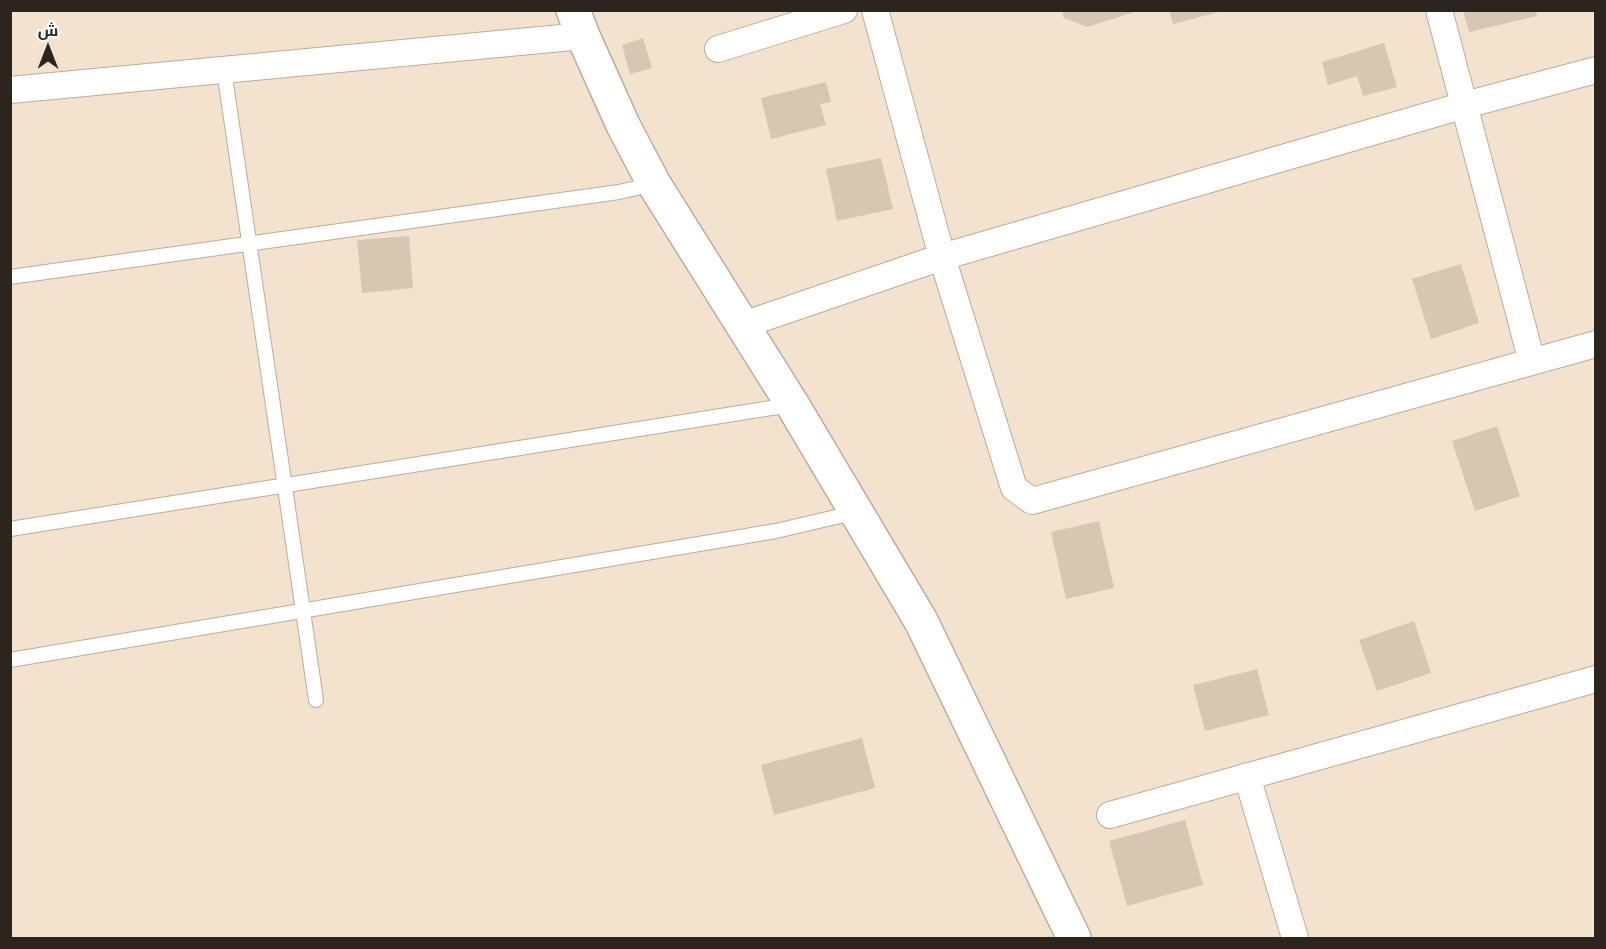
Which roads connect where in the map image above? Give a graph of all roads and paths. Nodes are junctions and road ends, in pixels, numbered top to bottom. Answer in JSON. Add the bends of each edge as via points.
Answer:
{"nodes":[{"id":1,"x":843,"y":10,"type":"edge"},
{"id":2,"x":875,"y":10,"type":"edge"},
{"id":3,"x":1439,"y":10,"type":"edge"},
{"id":4,"x":578,"y":23,"type":"edge"},
{"id":5,"x":718,"y":49,"type":"dead end"},
{"id":6,"x":224,"y":69,"type":"junction"},
{"id":7,"x":1596,"y":70,"type":"edge"},
{"id":8,"x":10,"y":90,"type":"edge"},
{"id":9,"x":1465,"y":105,"type":"junction"},
{"id":10,"x":654,"y":184,"type":"junction"},
{"id":11,"x":249,"y":244,"type":"junction"},
{"id":12,"x":942,"y":257,"type":"junction"},
{"id":13,"x":10,"y":277,"type":"edge"},
{"id":14,"x":743,"y":325,"type":"junction"},
{"id":15,"x":1596,"y":344,"type":"edge"},
{"id":16,"x":1532,"y":362,"type":"junction"},
{"id":17,"x":792,"y":404,"type":"junction"},
{"id":18,"x":285,"y":486,"type":"junction"},
{"id":19,"x":857,"y":512,"type":"junction"},
{"id":20,"x":10,"y":530,"type":"edge"},
{"id":21,"x":303,"y":610,"type":"junction"},
{"id":22,"x":10,"y":660,"type":"edge"},
{"id":23,"x":1596,"y":679,"type":"edge"},
{"id":24,"x":316,"y":700,"type":"dead end"},
{"id":25,"x":1247,"y":776,"type":"junction"},
{"id":26,"x":1110,"y":815,"type":"dead end"},
{"id":27,"x":1074,"y":939,"type":"edge"},
{"id":28,"x":1294,"y":939,"type":"edge"}],
"edges":[{"from":1,"to":5,"type":"street"},
{"from":2,"to":12,"type":"street"},
{"from":3,"to":9,"type":"street"},
{"from":4,"to":6,"type":"street"},
{"from":4,"to":10,"type":"street"},
{"from":6,"to":8,"type":"street"},
{"from":6,"to":11,"type":"lane"},
{"from":7,"to":9,"type":"street"},
{"from":9,"to":12,"type":"street"},
{"from":9,"to":16,"type":"street"},
{"from":10,"to":11,"type":"lane"},
{"from":10,"to":14,"type":"street"},
{"from":11,"to":13,"type":"lane"},
{"from":11,"to":18,"type":"lane"},
{"from":12,"to":14,"type":"street"},
{"from":12,"to":16,"type":"street","via":[[1014,488],[1032,501]]},
{"from":14,"to":17,"type":"street"},
{"from":15,"to":16,"type":"street"},
{"from":17,"to":18,"type":"lane"},
{"from":17,"to":19,"type":"street"},
{"from":18,"to":20,"type":"lane"},
{"from":18,"to":21,"type":"lane"},
{"from":19,"to":21,"type":"lane","via":[[776,531]]},
{"from":19,"to":27,"type":"street","via":[[921,621]]},
{"from":21,"to":22,"type":"lane"},
{"from":21,"to":24,"type":"lane"},
{"from":23,"to":25,"type":"street"},
{"from":25,"to":26,"type":"street"},
{"from":25,"to":28,"type":"street"}]}
